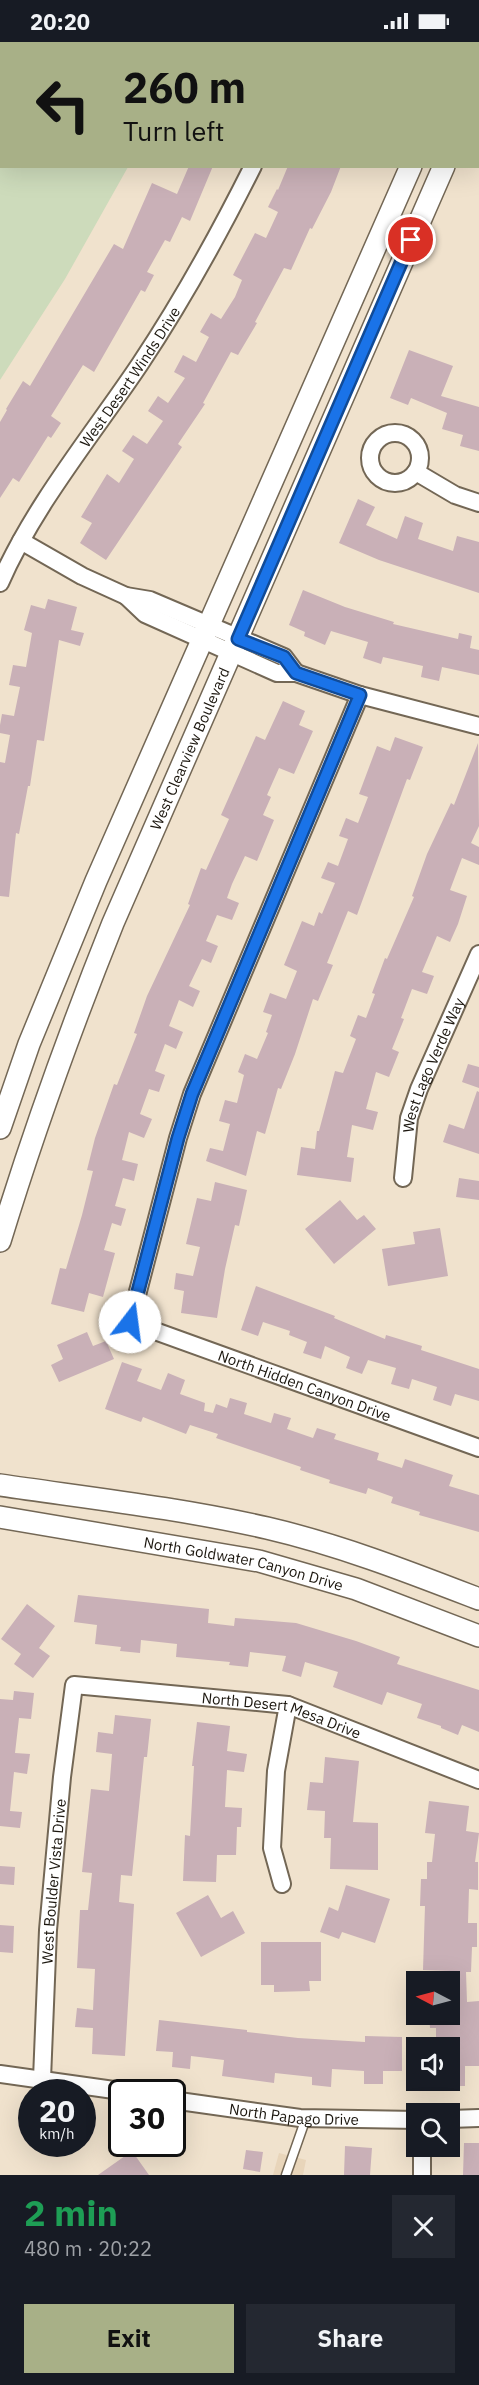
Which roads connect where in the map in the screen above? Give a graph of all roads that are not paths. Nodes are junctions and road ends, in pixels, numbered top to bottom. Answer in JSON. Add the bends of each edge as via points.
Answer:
{"nodes":[{"id":1,"x":252,"y":168,"type":"edge"},
{"id":2,"x":410,"y":168,"type":"edge"},
{"id":3,"x":443,"y":168,"type":"edge"},
{"id":4,"x":416,"y":472,"type":"dead end"},
{"id":5,"x":479,"y":503,"type":"edge"},
{"id":6,"x":21,"y":541,"type":"junction"},
{"id":7,"x":0,"y":583,"type":"edge"},
{"id":8,"x":206,"y":634,"type":"junction"},
{"id":9,"x":235,"y":646,"type":"junction"},
{"id":10,"x":360,"y":695,"type":"junction"},
{"id":11,"x":479,"y":726,"type":"edge"},
{"id":12,"x":479,"y":954,"type":"edge"},
{"id":13,"x":0,"y":1128,"type":"edge"},
{"id":14,"x":403,"y":1178,"type":"dead end"},
{"id":15,"x":0,"y":1240,"type":"edge"},
{"id":16,"x":479,"y":1448,"type":"edge"},
{"id":17,"x":0,"y":1485,"type":"edge"},
{"id":18,"x":0,"y":1517,"type":"edge"},
{"id":19,"x":479,"y":1599,"type":"edge"},
{"id":20,"x":479,"y":1636,"type":"edge"},
{"id":21,"x":74,"y":1685,"type":"joint"},
{"id":22,"x":288,"y":1705,"type":"junction"},
{"id":23,"x":479,"y":1780,"type":"edge"},
{"id":24,"x":282,"y":1884,"type":"dead end"},
{"id":25,"x":0,"y":2074,"type":"edge"},
{"id":26,"x":42,"y":2079,"type":"joint"},
{"id":27,"x":186,"y":2102,"type":"edge"},
{"id":28,"x":306,"y":2118,"type":"junction"},
{"id":29,"x":479,"y":2118,"type":"edge"},
{"id":30,"x":460,"y":2119,"type":"edge"},
{"id":31,"x":406,"y":2120,"type":"edge"},
{"id":32,"x":422,"y":2157,"type":"edge"},
{"id":33,"x":286,"y":2175,"type":"edge"},
{"id":34,"x":422,"y":2175,"type":"edge"}],
"edges":[{"from":1,"to":6,"type":"street","name":"West Desert Winds Drive","via":[[218,237],[142,362]]},
{"from":2,"to":8,"type":"street"},
{"from":3,"to":9,"type":"street","name":"West Clearview Boulevard"},
{"from":4,"to":5,"type":"street","via":[[455,495]]},
{"from":6,"to":7,"type":"street","name":"West Desert Winds Drive"},
{"from":6,"to":8,"type":"street","via":[[82,576],[126,596],[150,600]]},
{"from":8,"to":9,"type":"street"},
{"from":8,"to":13,"type":"street","via":[[96,881],[29,1044]]},
{"from":9,"to":10,"type":"street","via":[[277,673],[296,673]]},
{"from":9,"to":15,"type":"street","name":"West Clearview Boulevard","via":[[77,1011]]},
{"from":10,"to":11,"type":"street"},
{"from":10,"to":16,"type":"street","name":"North Hidden Canyon Drive","via":[[192,1094],[130,1322]]},
{"from":12,"to":14,"type":"street","name":"West Lago Verde Way","via":[[409,1118]]},
{"from":17,"to":19,"type":"street","via":[[268,1528],[354,1552]]},
{"from":18,"to":20,"type":"street","name":"North Goldwater Canyon Drive","via":[[259,1561],[356,1589]]},
{"from":21,"to":22,"type":"street","name":"North Desert Mesa Drive"},
{"from":21,"to":26,"type":"street","name":"West Boulder Vista Drive","via":[[48,1930]]},
{"from":22,"to":23,"type":"street","name":"North Desert Mesa Drive"},
{"from":22,"to":24,"type":"street","via":[[276,1771],[272,1848]]},
{"from":25,"to":26,"type":"street"},
{"from":27,"to":28,"type":"street","name":"North Papago Drive"},
{"from":28,"to":31,"type":"street","name":"North Papago Drive"},
{"from":28,"to":33,"type":"lane"},
{"from":29,"to":30,"type":"street"},
{"from":32,"to":34,"type":"street"}]}
